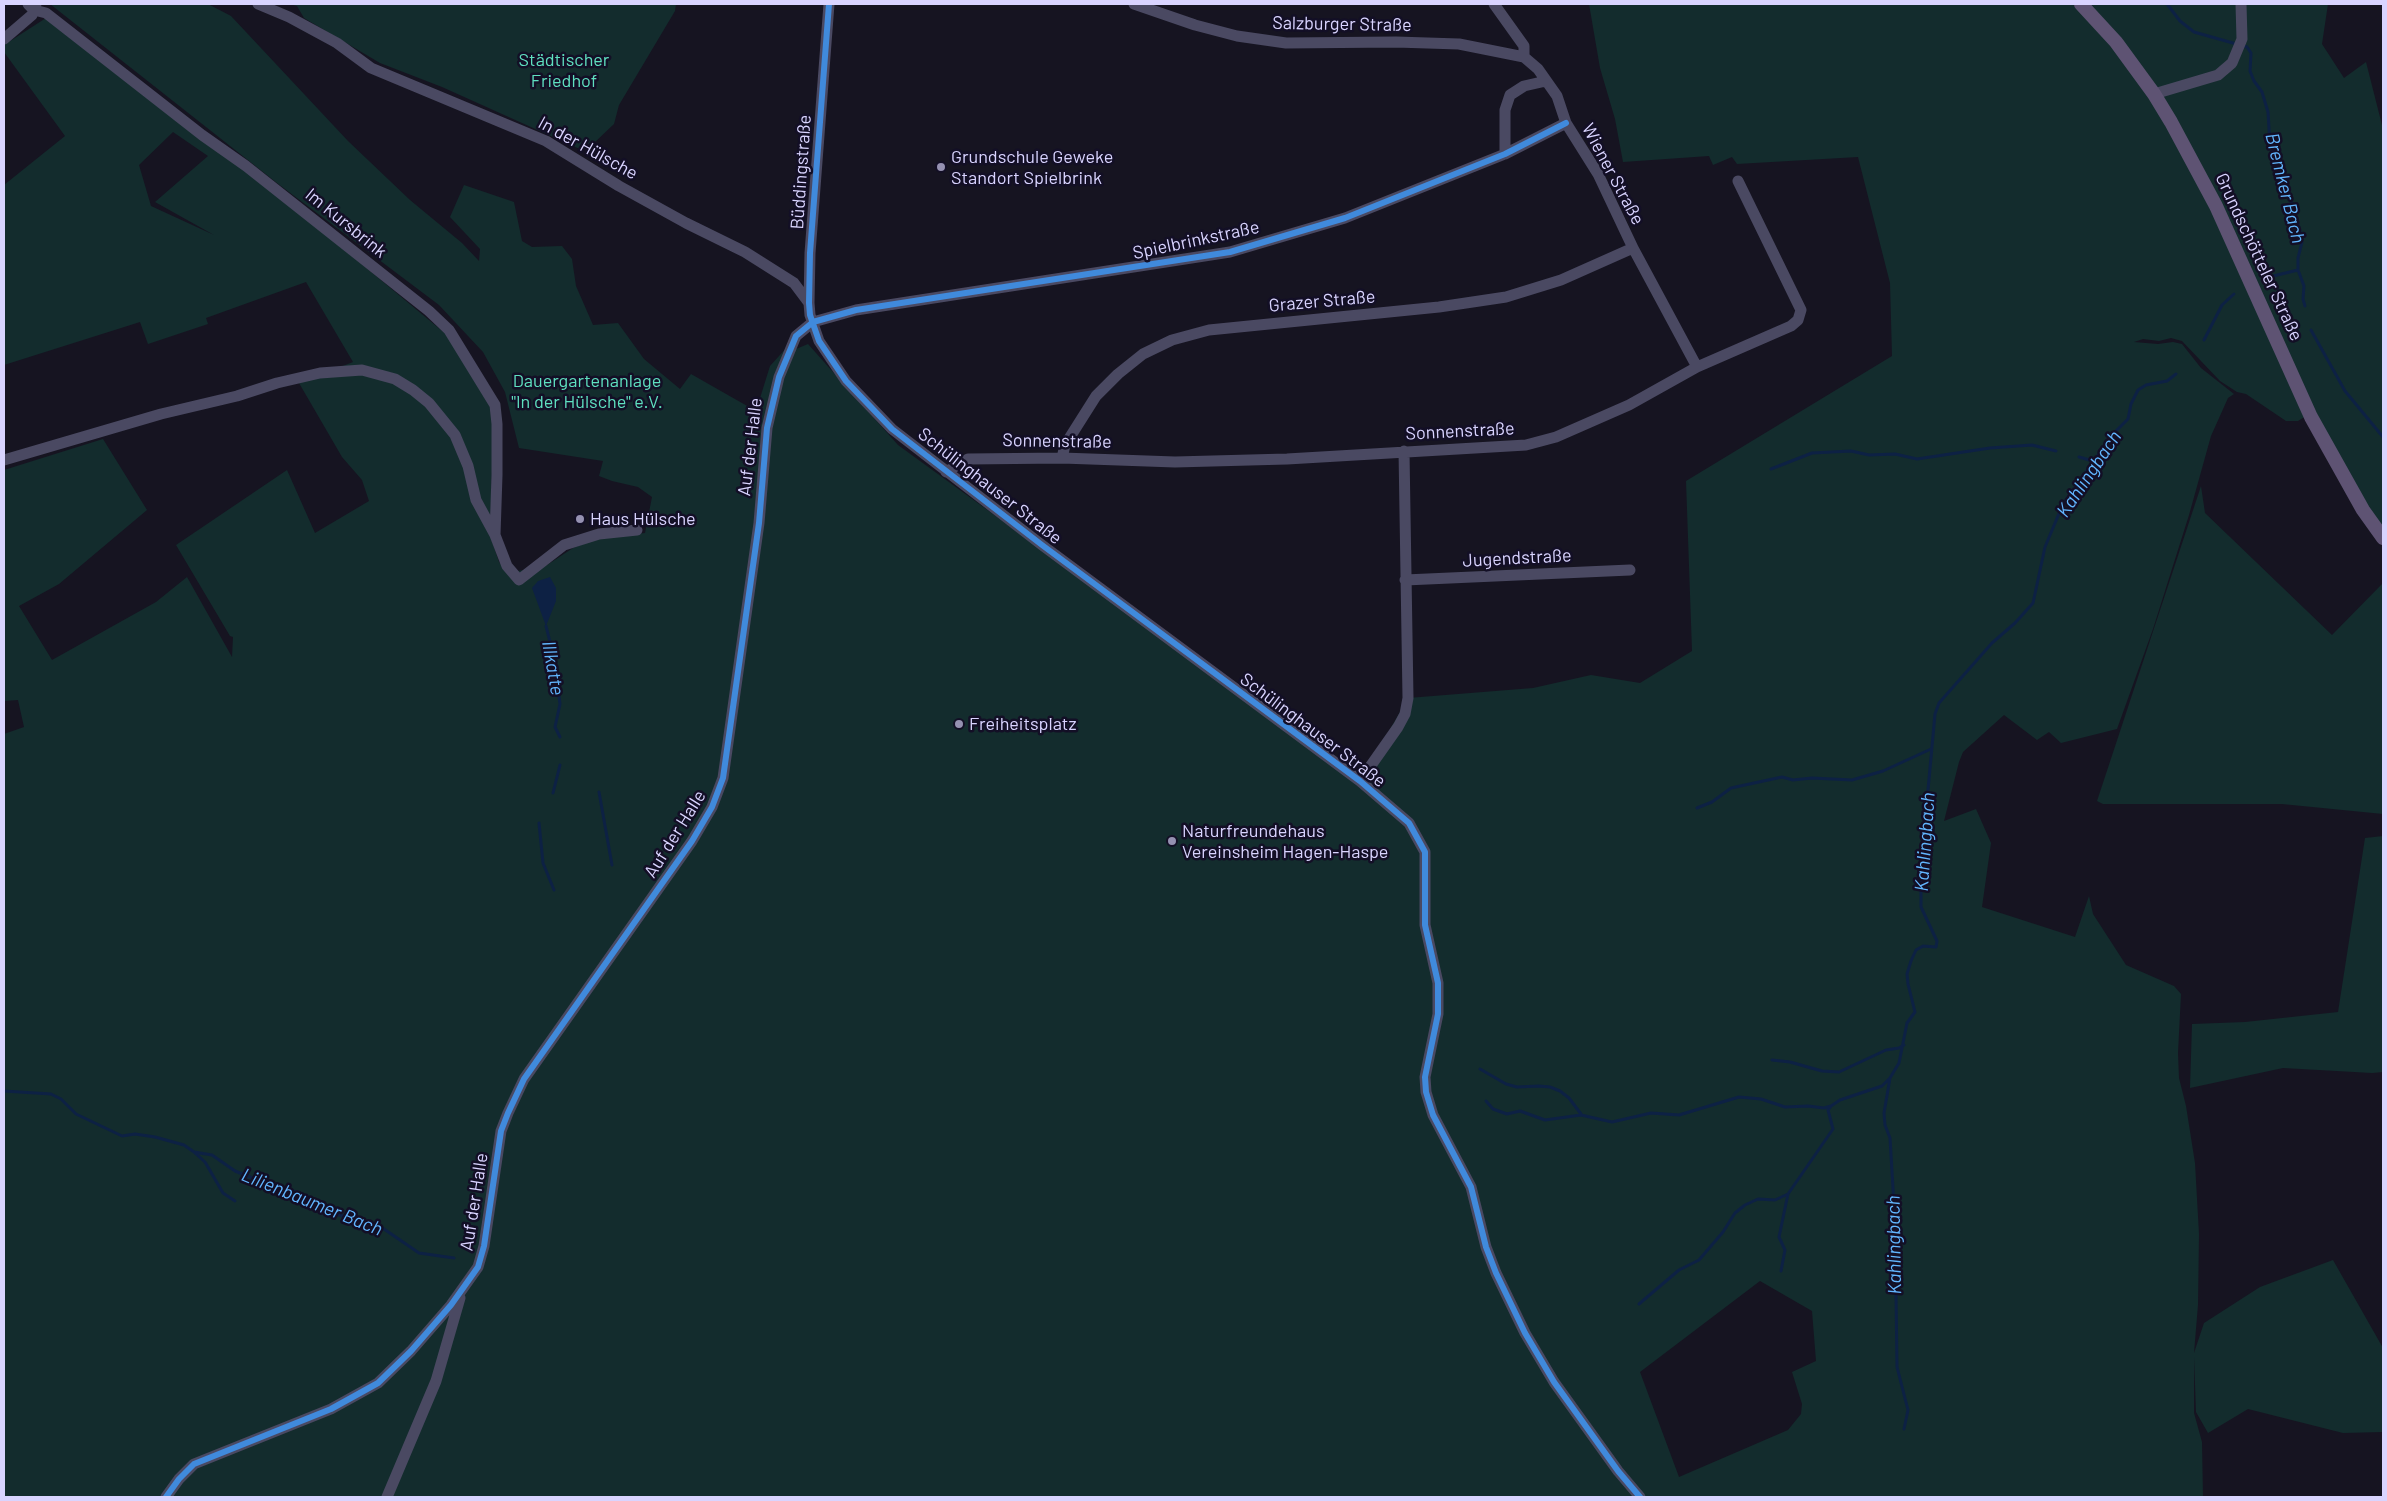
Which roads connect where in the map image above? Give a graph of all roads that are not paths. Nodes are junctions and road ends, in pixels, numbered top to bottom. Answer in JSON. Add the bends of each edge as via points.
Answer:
{"nodes":[{"id":1,"x":258,"y":4,"type":"edge"},
{"id":2,"x":829,"y":4,"type":"edge"},
{"id":3,"x":1134,"y":4,"type":"edge"},
{"id":4,"x":1494,"y":4,"type":"edge"},
{"id":5,"x":2080,"y":4,"type":"edge"},
{"id":6,"x":2241,"y":4,"type":"edge"},
{"id":7,"x":33,"y":6,"type":"edge"},
{"id":8,"x":4,"y":39,"type":"edge"},
{"id":9,"x":1524,"y":57,"type":"junction"},
{"id":10,"x":1546,"y":81,"type":"junction"},
{"id":11,"x":2154,"y":94,"type":"junction"},
{"id":12,"x":1566,"y":123,"type":"junction"},
{"id":13,"x":1505,"y":154,"type":"junction"},
{"id":14,"x":1738,"y":181,"type":"dead end"},
{"id":15,"x":1632,"y":248,"type":"junction"},
{"id":16,"x":809,"y":303,"type":"junction"},
{"id":17,"x":813,"y":322,"type":"junction"},
{"id":18,"x":819,"y":341,"type":"joint"},
{"id":19,"x":1697,"y":367,"type":"junction"},
{"id":20,"x":1404,"y":451,"type":"junction"},
{"id":21,"x":1062,"y":458,"type":"junction"},
{"id":22,"x":4,"y":460,"type":"edge"},
{"id":23,"x":946,"y":472,"type":"junction"},
{"id":24,"x":637,"y":530,"type":"dead end"},
{"id":25,"x":2383,"y":538,"type":"edge"},
{"id":26,"x":496,"y":539,"type":"junction"},
{"id":27,"x":1630,"y":570,"type":"dead end"},
{"id":28,"x":1405,"y":580,"type":"junction"},
{"id":29,"x":1360,"y":781,"type":"junction"},
{"id":30,"x":461,"y":1294,"type":"junction"},
{"id":31,"x":166,"y":1497,"type":"edge"},
{"id":32,"x":387,"y":1497,"type":"edge"},
{"id":33,"x":1640,"y":1497,"type":"edge"}],
"edges":[{"from":1,"to":16,"type":"street","name":"In der Hülsche","via":[[337,43],[371,68],[546,141],[619,186],[745,252],[794,283]]},
{"from":2,"to":16,"type":"street","name":"Büddingstraße"},
{"from":3,"to":9,"type":"street","name":"Salzburger Straße","via":[[1195,25],[1286,44],[1459,44]]},
{"from":4,"to":9,"type":"street","name":"Wiener Straße","via":[[1524,46]]},
{"from":5,"to":11,"type":"main road","name":"Grundschötteler Straße","via":[[2116,42]]},
{"from":6,"to":11,"type":"street","via":[[2240,45],[2232,63],[2218,75]]},
{"from":7,"to":8,"type":"street","via":[[32,15]]},
{"from":7,"to":26,"type":"street","name":"Im Kursbrink","via":[[253,171],[449,330],[495,405]]},
{"from":9,"to":10,"type":"street","name":"Wiener Straße","via":[[1538,68]]},
{"from":10,"to":12,"type":"street","name":"Wiener Straße","via":[[1557,96]]},
{"from":10,"to":13,"type":"street","via":[[1524,86],[1510,95],[1505,110]]},
{"from":11,"to":25,"type":"main road","name":"Grundschötteler Straße","via":[[2216,206],[2311,417],[2363,510]]},
{"from":12,"to":13,"type":"street","name":"Spielbrinkstraße"},
{"from":12,"to":15,"type":"street","name":"Wiener Straße","via":[[1598,174]]},
{"from":13,"to":17,"type":"street","name":"Spielbrinkstraße","via":[[1345,218],[1230,252],[856,310]]},
{"from":14,"to":19,"type":"street","name":"Sonnenstraße","via":[[1801,315],[1790,326]]},
{"from":15,"to":19,"type":"street","name":"Wiener Straße"},
{"from":15,"to":21,"type":"street","name":"Grazer Straße","via":[[1561,280],[1506,297],[1439,307],[1208,330],[1172,340],[1143,354],[1096,396],[1065,445]]},
{"from":16,"to":17,"type":"street","name":"Büddingstraße"},
{"from":17,"to":18,"type":"street","name":"Büddingstraße"},
{"from":17,"to":30,"type":"street","name":"Auf der Halle","via":[[796,336],[779,377],[767,428],[759,523],[723,778],[712,808],[692,841],[524,1079],[501,1132],[478,1267]]},
{"from":18,"to":23,"type":"street","name":"Schülinghauser Straße","via":[[846,381],[892,428]]},
{"from":19,"to":20,"type":"street","name":"Sonnenstraße","via":[[1629,405],[1556,437],[1528,445]]},
{"from":20,"to":21,"type":"street","name":"Sonnenstraße","via":[[1184,462]]},
{"from":20,"to":28,"type":"street"},
{"from":21,"to":23,"type":"street","name":"Sonnenstraße","via":[[968,459]]},
{"from":22,"to":26,"type":"street","via":[[277,383],[320,373],[362,370],[395,379],[413,390],[429,403],[455,435],[468,466],[476,500]]},
{"from":23,"to":29,"type":"street","name":"Schülinghauser Straße"},
{"from":24,"to":26,"type":"street","via":[[599,534],[564,545],[519,580],[507,566]]},
{"from":27,"to":28,"type":"street","name":"Jugendstraße"},
{"from":28,"to":29,"type":"street","via":[[1408,698],[1405,714]]},
{"from":29,"to":33,"type":"street","name":"Schülinghauser Straße","via":[[1409,823],[1424,852],[1425,925],[1438,983],[1438,1014],[1425,1077],[1433,1115],[1471,1187],[1492,1264],[1524,1333],[1554,1382],[1618,1472]]},
{"from":30,"to":31,"type":"street","name":"Auf der Halle","via":[[378,1383],[332,1409],[194,1464]]},
{"from":30,"to":32,"type":"street","name":"Auf der Halle","via":[[436,1381]]}]}
